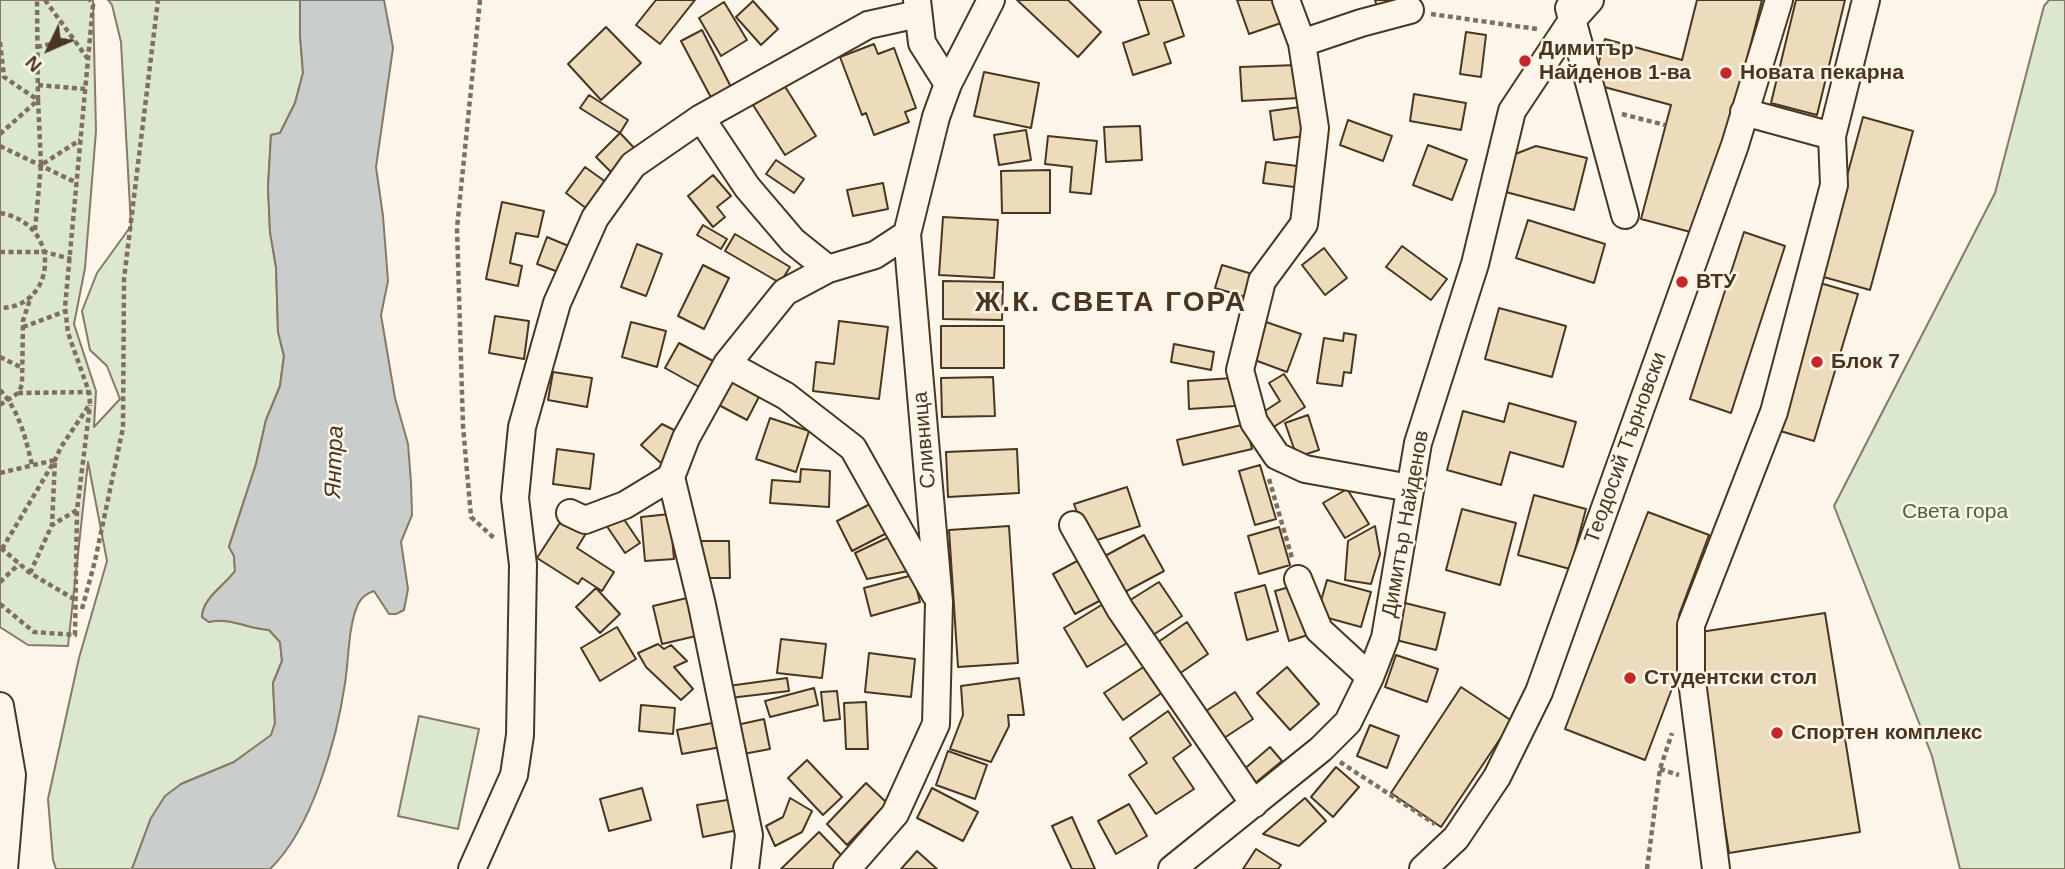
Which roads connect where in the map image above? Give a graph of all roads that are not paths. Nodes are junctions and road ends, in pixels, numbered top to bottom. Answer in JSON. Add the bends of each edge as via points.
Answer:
{"nodes":[{"id":1,"x":991,"y":0,"type":"edge"},
{"id":2,"x":1286,"y":0,"type":"edge"},
{"id":3,"x":1779,"y":0,"type":"edge"},
{"id":4,"x":1866,"y":0,"type":"edge"},
{"id":5,"x":918,"y":7,"type":"edge"},
{"id":6,"x":1410,"y":10,"type":"road end"},
{"id":7,"x":1573,"y":13,"type":"edge"},
{"id":8,"x":1302,"y":43,"type":"junction"},
{"id":9,"x":948,"y":84,"type":"junction"},
{"id":10,"x":1744,"y":112,"type":"junction"},
{"id":11,"x":701,"y":118,"type":"junction"},
{"id":12,"x":1832,"y":136,"type":"junction"},
{"id":13,"x":1625,"y":215,"type":"dead end"},
{"id":14,"x":907,"y":234,"type":"junction"},
{"id":15,"x":828,"y":268,"type":"junction"},
{"id":16,"x":727,"y":364,"type":"junction"},
{"id":17,"x":671,"y":477,"type":"junction"},
{"id":18,"x":1410,"y":488,"type":"junction"},
{"id":19,"x":569,"y":513,"type":"dead end"},
{"id":20,"x":1073,"y":525,"type":"dead end"},
{"id":21,"x":1298,"y":579,"type":"road end"},
{"id":22,"x":939,"y":602,"type":"junction"},
{"id":23,"x":1370,"y":677,"type":"junction"},
{"id":24,"x":0,"y":706,"type":"edge"},
{"id":25,"x":1254,"y":804,"type":"junction"},
{"id":26,"x":4,"y":869,"type":"edge"},
{"id":27,"x":472,"y":869,"type":"edge"},
{"id":28,"x":745,"y":869,"type":"edge"},
{"id":29,"x":847,"y":869,"type":"edge"},
{"id":30,"x":1172,"y":869,"type":"edge"},
{"id":31,"x":1423,"y":869,"type":"edge"},
{"id":32,"x":1716,"y":869,"type":"edge"}],
"edges":[{"from":1,"to":9,"type":"street","name":"Сливница"},
{"from":2,"to":8,"type":"street"},
{"from":3,"to":10,"type":"street","name":"Теодосий Търновски"},
{"from":4,"to":12,"type":"street"},
{"from":5,"to":9,"type":"street","via":[[922,43]]},
{"from":5,"to":11,"type":"street","via":[[868,25]]},
{"from":6,"to":8,"type":"street"},
{"from":7,"to":13,"type":"street"},
{"from":7,"to":18,"type":"street","name":"Димитър Найденов","via":[[1512,111],[1475,264],[1418,443]]},
{"from":8,"to":18,"type":"street","via":[[1315,128],[1304,223],[1262,281],[1240,370],[1254,422],[1278,456],[1305,469]]},
{"from":9,"to":14,"type":"street","name":"Сливница"},
{"from":10,"to":12,"type":"street"},
{"from":10,"to":31,"type":"street","name":"Теодосий Търновски","via":[[1539,692],[1497,776],[1456,838]]},
{"from":11,"to":15,"type":"street","via":[[747,187],[793,241]]},
{"from":11,"to":27,"type":"street","via":[[633,165],[595,218],[557,303],[522,427],[517,463],[515,498],[523,565],[520,735],[514,775]]},
{"from":12,"to":32,"type":"street","via":[[1834,185],[1774,412],[1691,625],[1691,673]]},
{"from":14,"to":15,"type":"street","via":[[875,255]]},
{"from":14,"to":22,"type":"street","name":"Сливница"},
{"from":15,"to":16,"type":"street","via":[[785,292]]},
{"from":16,"to":17,"type":"street","via":[[686,438]]},
{"from":16,"to":22,"type":"street","via":[[786,396],[853,447]]},
{"from":17,"to":19,"type":"street","via":[[625,505],[585,520]]},
{"from":17,"to":28,"type":"street","via":[[749,835]]},
{"from":18,"to":23,"type":"street","name":"Димитър Найденов","via":[[1385,638]]},
{"from":20,"to":25,"type":"street","via":[[1120,609]]},
{"from":21,"to":23,"type":"street","via":[[1319,630]]},
{"from":22,"to":29,"type":"street","name":"Сливница","via":[[936,724],[895,814]]},
{"from":23,"to":25,"type":"street","name":"Димитър Найденов","via":[[1348,722]]},
{"from":24,"to":26,"type":"street","via":[[12,775]]},
{"from":25,"to":30,"type":"street","name":"Димитър Найденов"}]}
